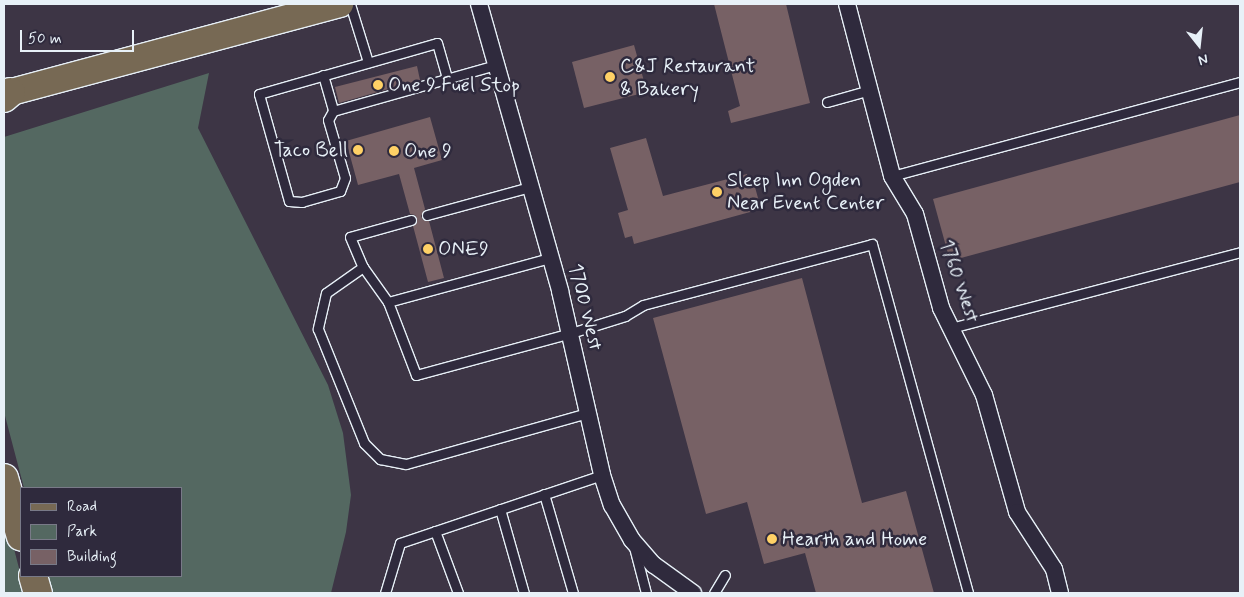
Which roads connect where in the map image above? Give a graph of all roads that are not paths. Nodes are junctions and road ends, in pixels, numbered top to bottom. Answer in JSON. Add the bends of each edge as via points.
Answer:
{"nodes":[{"id":1,"x":340,"y":4,"type":"edge"},
{"id":2,"x":350,"y":4,"type":"edge"},
{"id":3,"x":479,"y":4,"type":"edge"},
{"id":4,"x":847,"y":4,"type":"edge"},
{"id":5,"x":368,"y":62,"type":"junction"},
{"id":6,"x":496,"y":65,"type":"junction"},
{"id":7,"x":323,"y":75,"type":"junction"},
{"id":8,"x":447,"y":79,"type":"junction"},
{"id":9,"x":1240,"y":82,"type":"edge"},
{"id":10,"x":870,"y":90,"type":"junction"},
{"id":11,"x":6,"y":95,"type":"edge"},
{"id":12,"x":827,"y":102,"type":"dead end"},
{"id":13,"x":333,"y":111,"type":"junction"},
{"id":14,"x":892,"y":176,"type":"junction"},
{"id":15,"x":530,"y":187,"type":"junction"},
{"id":16,"x":427,"y":215,"type":"dead end"},
{"id":17,"x":411,"y":220,"type":"dead end"},
{"id":18,"x":1240,"y":252,"type":"edge"},
{"id":19,"x":550,"y":258,"type":"junction"},
{"id":20,"x":363,"y":267,"type":"junction"},
{"id":21,"x":388,"y":302,"type":"junction"},
{"id":22,"x":952,"y":328,"type":"junction"},
{"id":23,"x":571,"y":333,"type":"junction"},
{"id":24,"x":588,"y":413,"type":"junction"},
{"id":25,"x":602,"y":474,"type":"junction"},
{"id":26,"x":4,"y":478,"type":"edge"},
{"id":27,"x":544,"y":494,"type":"junction"},
{"id":28,"x":500,"y":509,"type":"junction"},
{"id":29,"x":435,"y":531,"type":"junction"},
{"id":30,"x":20,"y":534,"type":"edge"},
{"id":31,"x":632,"y":540,"type":"junction"},
{"id":32,"x":726,"y":575,"type":"dead end"},
{"id":33,"x":33,"y":577,"type":"edge"},
{"id":34,"x":38,"y":593,"type":"edge"},
{"id":35,"x":385,"y":593,"type":"edge"},
{"id":36,"x":458,"y":593,"type":"edge"},
{"id":37,"x":524,"y":593,"type":"edge"},
{"id":38,"x":573,"y":593,"type":"edge"},
{"id":39,"x":646,"y":593,"type":"edge"},
{"id":40,"x":693,"y":593,"type":"edge"},
{"id":41,"x":714,"y":593,"type":"edge"},
{"id":42,"x":968,"y":593,"type":"edge"},
{"id":43,"x":1060,"y":593,"type":"edge"}],
"edges":[{"from":1,"to":11,"type":"main road"},
{"from":2,"to":5,"type":"lane"},
{"from":3,"to":6,"type":"street","name":"1700 West"},
{"from":4,"to":10,"type":"street","name":"1760 West"},
{"from":5,"to":7,"type":"lane"},
{"from":5,"to":8,"type":"lane","via":[[436,42]]},
{"from":6,"to":8,"type":"lane"},
{"from":6,"to":15,"type":"street","name":"1700 West"},
{"from":7,"to":13,"type":"lane"},
{"from":7,"to":13,"type":"lane","via":[[259,94],[290,201],[302,202],[340,191],[345,178],[328,120]]},
{"from":8,"to":13,"type":"lane"},
{"from":9,"to":14,"type":"lane"},
{"from":10,"to":12,"type":"lane"},
{"from":10,"to":14,"type":"street","name":"1760 West"},
{"from":14,"to":22,"type":"street","name":"1760 West","via":[[915,214],[941,308]]},
{"from":15,"to":16,"type":"lane"},
{"from":15,"to":19,"type":"street","name":"1700 West"},
{"from":17,"to":20,"type":"lane","via":[[350,237]]},
{"from":18,"to":22,"type":"lane"},
{"from":19,"to":21,"type":"lane"},
{"from":19,"to":23,"type":"street","name":"1700 West"},
{"from":20,"to":21,"type":"lane"},
{"from":20,"to":24,"type":"lane","via":[[326,294],[318,329],[364,443],[380,460],[406,464]]},
{"from":21,"to":23,"type":"lane","via":[[416,375]]},
{"from":22,"to":43,"type":"street","name":"1760 West","via":[[984,395],[1017,512],[1054,569]]},
{"from":23,"to":24,"type":"street","name":"1700 West"},
{"from":23,"to":42,"type":"lane","via":[[625,316],[643,305],[872,244]]},
{"from":24,"to":25,"type":"street","name":"1700 West"},
{"from":25,"to":27,"type":"lane"},
{"from":25,"to":31,"type":"street","name":"1700 West","via":[[612,505]]},
{"from":26,"to":30,"type":"highway"},
{"from":27,"to":28,"type":"lane"},
{"from":27,"to":38,"type":"lane"},
{"from":28,"to":29,"type":"lane"},
{"from":28,"to":37,"type":"lane"},
{"from":29,"to":35,"type":"lane","via":[[400,543]]},
{"from":29,"to":36,"type":"lane"},
{"from":31,"to":39,"type":"lane"},
{"from":31,"to":40,"type":"street","name":"1700 West","via":[[654,565]]},
{"from":32,"to":41,"type":"lane"},
{"from":33,"to":34,"type":"highway"}]}
